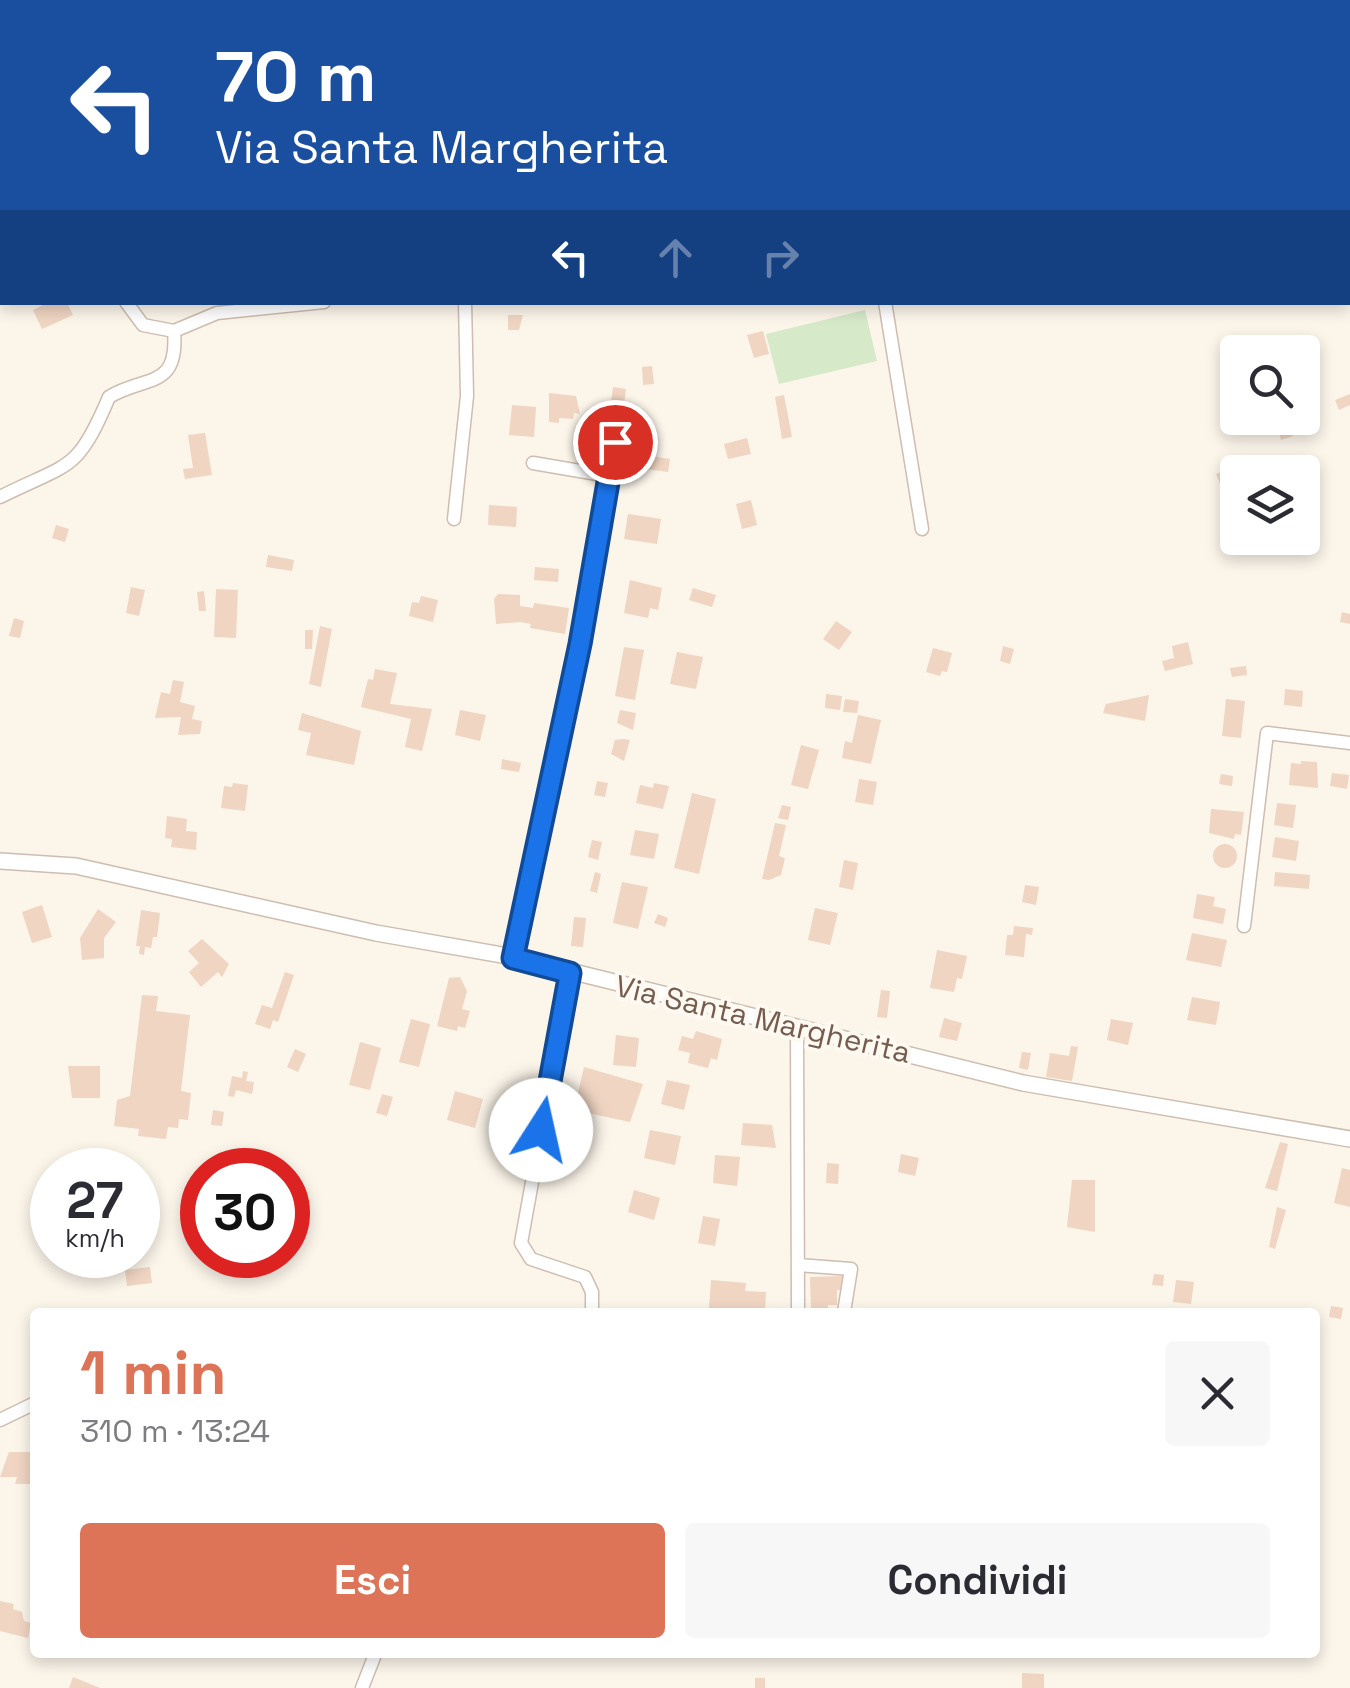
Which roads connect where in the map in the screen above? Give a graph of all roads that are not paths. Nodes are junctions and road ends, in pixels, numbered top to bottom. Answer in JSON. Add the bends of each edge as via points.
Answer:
{"nodes":[{"id":1,"x":128,"y":305,"type":"edge"},
{"id":2,"x":295,"y":305,"type":"edge"},
{"id":3,"x":466,"y":305,"type":"edge"},
{"id":4,"x":885,"y":305,"type":"edge"},
{"id":5,"x":174,"y":331,"type":"junction"},
{"id":6,"x":615,"y":442,"type":"dead end"},
{"id":7,"x":533,"y":463,"type":"dead end"},
{"id":8,"x":609,"y":476,"type":"junction"},
{"id":9,"x":0,"y":497,"type":"edge"},
{"id":10,"x":454,"y":519,"type":"dead end"},
{"id":11,"x":922,"y":529,"type":"dead end"},
{"id":12,"x":1350,"y":743,"type":"edge"},
{"id":13,"x":0,"y":862,"type":"edge"},
{"id":14,"x":1244,"y":926,"type":"dead end"},
{"id":15,"x":513,"y":958,"type":"junction"},
{"id":16,"x":570,"y":973,"type":"junction"},
{"id":17,"x":796,"y":1030,"type":"junction"},
{"id":18,"x":1350,"y":1139,"type":"edge"},
{"id":19,"x":798,"y":1264,"type":"junction"},
{"id":20,"x":592,"y":1308,"type":"edge"},
{"id":21,"x":798,"y":1308,"type":"edge"},
{"id":22,"x":845,"y":1308,"type":"edge"},
{"id":23,"x":30,"y":1405,"type":"edge"},
{"id":24,"x":0,"y":1420,"type":"edge"},
{"id":25,"x":374,"y":1658,"type":"edge"},
{"id":26,"x":362,"y":1688,"type":"edge"}],
"edges":[{"from":1,"to":5,"type":"street","via":[[142,325]]},
{"from":2,"to":5,"type":"street","via":[[217,313]]},
{"from":3,"to":10,"type":"street","via":[[467,396]]},
{"from":4,"to":11,"type":"street"},
{"from":5,"to":9,"type":"street","via":[[172,364],[159,379],[109,397],[92,440],[68,466]]},
{"from":6,"to":8,"type":"street"},
{"from":7,"to":8,"type":"street"},
{"from":8,"to":15,"type":"street"},
{"from":12,"to":14,"type":"street","via":[[1267,733]]},
{"from":13,"to":15,"type":"street","name":"Via Santa Margherita","via":[[76,866]]},
{"from":15,"to":16,"type":"street","name":"Via Santa Margherita"},
{"from":16,"to":17,"type":"street","name":"Via Santa Margherita"},
{"from":16,"to":20,"type":"street","via":[[520,1243],[531,1259],[585,1277]]},
{"from":17,"to":18,"type":"street","name":"Via Santa Margherita","via":[[1023,1083]]},
{"from":17,"to":19,"type":"street"},
{"from":19,"to":21,"type":"street"},
{"from":19,"to":22,"type":"street","via":[[851,1269]]},
{"from":23,"to":24,"type":"street"},
{"from":25,"to":26,"type":"street"}]}
